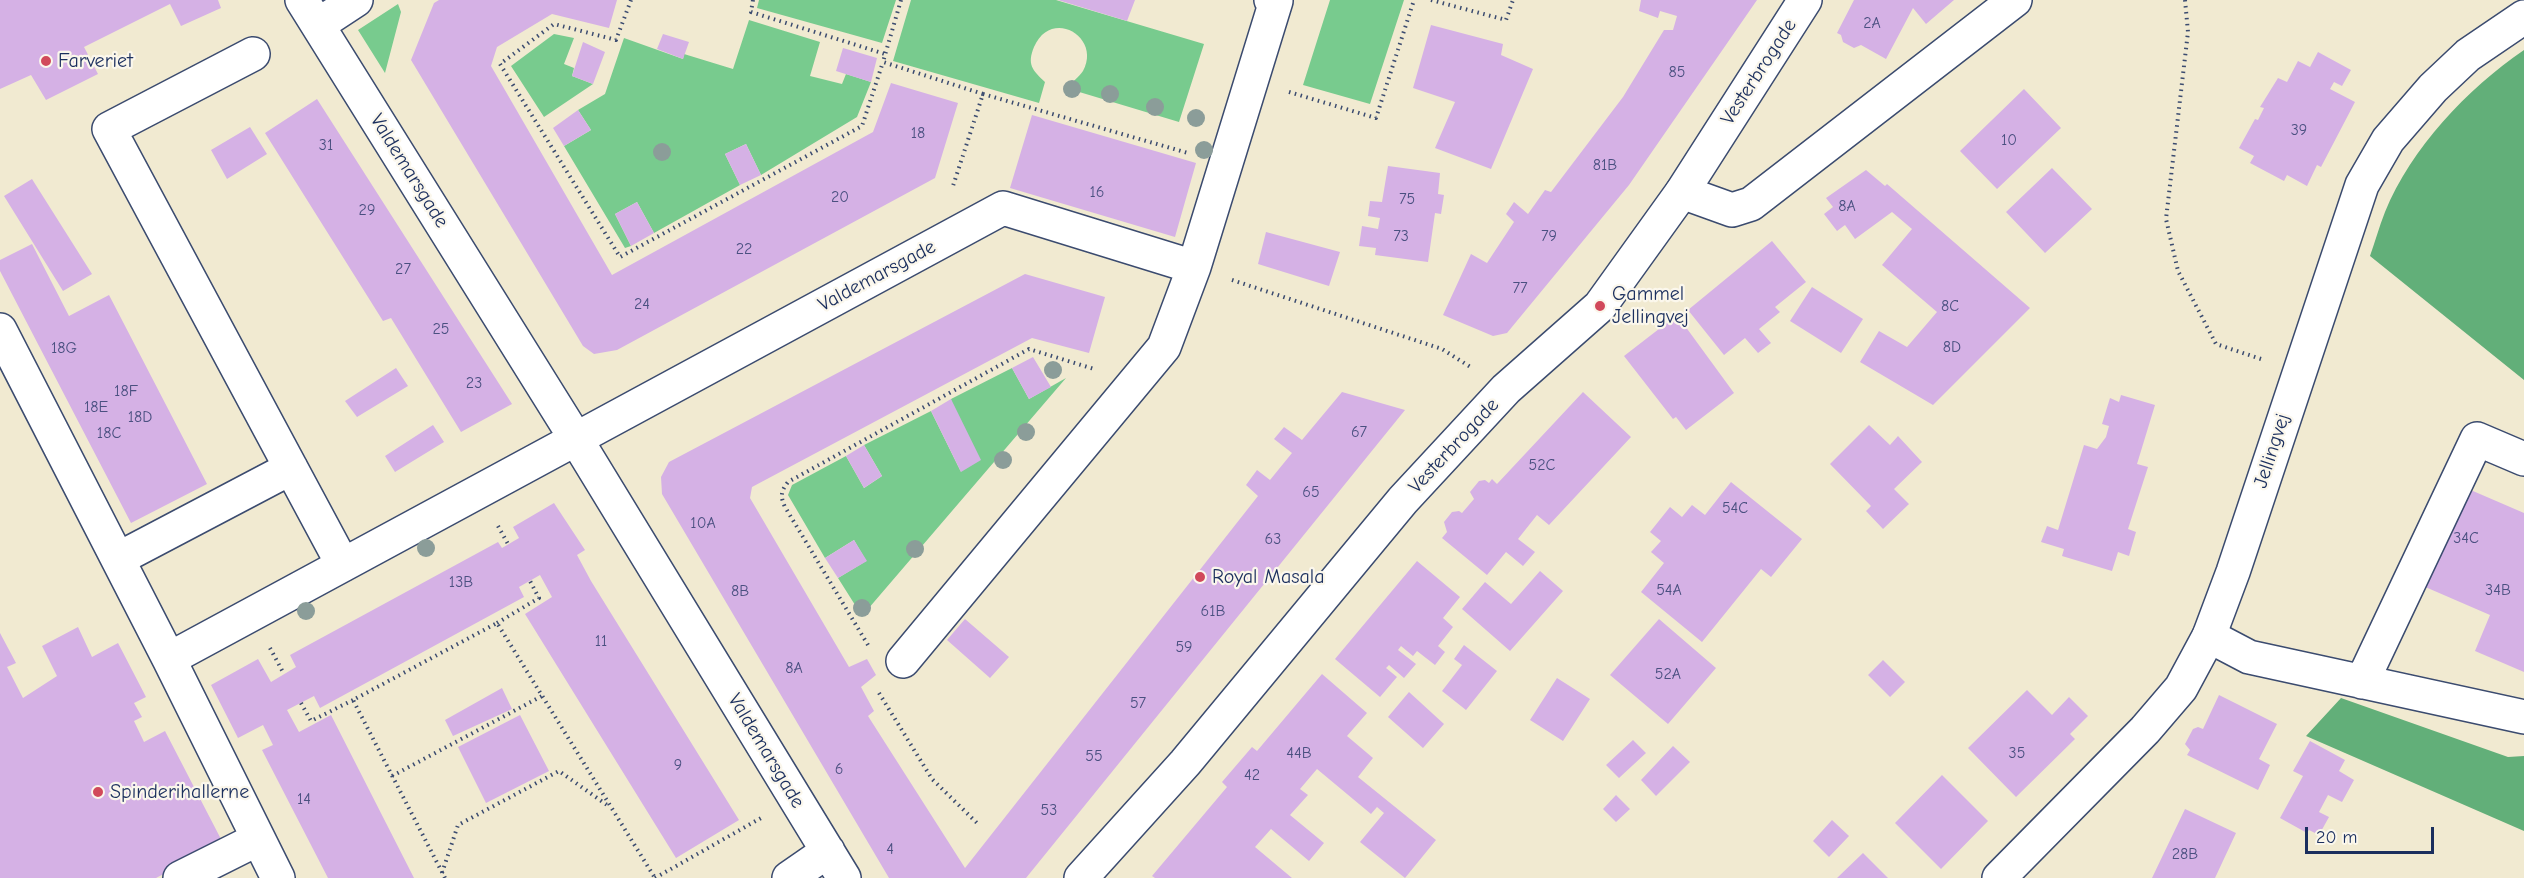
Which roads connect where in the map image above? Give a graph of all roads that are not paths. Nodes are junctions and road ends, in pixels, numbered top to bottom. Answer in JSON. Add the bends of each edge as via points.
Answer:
{"nodes":[{"id":1,"x":357,"y":0,"type":"edge"},
{"id":2,"x":1271,"y":0,"type":"edge"},
{"id":3,"x":1805,"y":0,"type":"edge"},
{"id":4,"x":2015,"y":0,"type":"edge"},
{"id":5,"x":310,"y":12,"type":"edge"},
{"id":6,"x":2524,"y":17,"type":"edge"},
{"id":7,"x":253,"y":54,"type":"dead end"},
{"id":8,"x":1682,"y":192,"type":"junction"},
{"id":9,"x":1194,"y":267,"type":"junction"},
{"id":10,"x":0,"y":330,"type":"edge"},
{"id":11,"x":576,"y":439,"type":"junction"},
{"id":12,"x":2524,"y":459,"type":"edge"},
{"id":13,"x":291,"y":468,"type":"junction"},
{"id":14,"x":118,"y":559,"type":"junction"},
{"id":15,"x":343,"y":566,"type":"junction"},
{"id":16,"x":2209,"y":636,"type":"junction"},
{"id":17,"x":889,"y":658,"type":"road end"},
{"id":18,"x":169,"y":659,"type":"junction"},
{"id":19,"x":2362,"y":682,"type":"junction"},
{"id":20,"x":2524,"y":717,"type":"edge"},
{"id":21,"x":258,"y":839,"type":"junction"},
{"id":22,"x":836,"y":864,"type":"edge"},
{"id":23,"x":180,"y":878,"type":"edge"},
{"id":24,"x":278,"y":878,"type":"edge"},
{"id":25,"x":789,"y":878,"type":"edge"},
{"id":26,"x":1081,"y":878,"type":"edge"},
{"id":27,"x":1999,"y":878,"type":"edge"}],
"edges":[{"from":1,"to":5,"type":"street","name":"Valdemarsgade"},
{"from":2,"to":9,"type":"street","via":[[1276,2]]},
{"from":3,"to":8,"type":"street","name":"Vesterbrogade"},
{"from":4,"to":8,"type":"street","via":[[1751,204],[1732,210]]},
{"from":5,"to":11,"type":"street","name":"Valdemarsgade"},
{"from":6,"to":16,"type":"street","name":"Jellingvej","via":[[2468,55],[2433,88],[2388,140],[2362,185]]},
{"from":7,"to":13,"type":"street","via":[[109,129]]},
{"from":8,"to":26,"type":"street","name":"Vesterbrogade","via":[[1600,306],[1506,389],[1403,500],[1185,763]]},
{"from":9,"to":11,"type":"street","name":"Valdemarsgade","via":[[1003,208]]},
{"from":9,"to":17,"type":"street","via":[[1164,347]]},
{"from":10,"to":14,"type":"street"},
{"from":11,"to":15,"type":"street","name":"Valdemarsgade"},
{"from":11,"to":22,"type":"street","name":"Valdemarsgade"},
{"from":12,"to":19,"type":"street","via":[[2477,439]]},
{"from":13,"to":14,"type":"street"},
{"from":13,"to":15,"type":"street"},
{"from":14,"to":18,"type":"street"},
{"from":15,"to":18,"type":"street","name":"Valdemarsgade"},
{"from":16,"to":19,"type":"street","via":[[2249,657]]},
{"from":16,"to":27,"type":"street","name":"Jellingvej","via":[[2181,688],[2145,730]]},
{"from":18,"to":21,"type":"street"},
{"from":19,"to":20,"type":"street"},
{"from":21,"to":23,"type":"street"},
{"from":21,"to":24,"type":"street"},
{"from":22,"to":25,"type":"street"}]}
